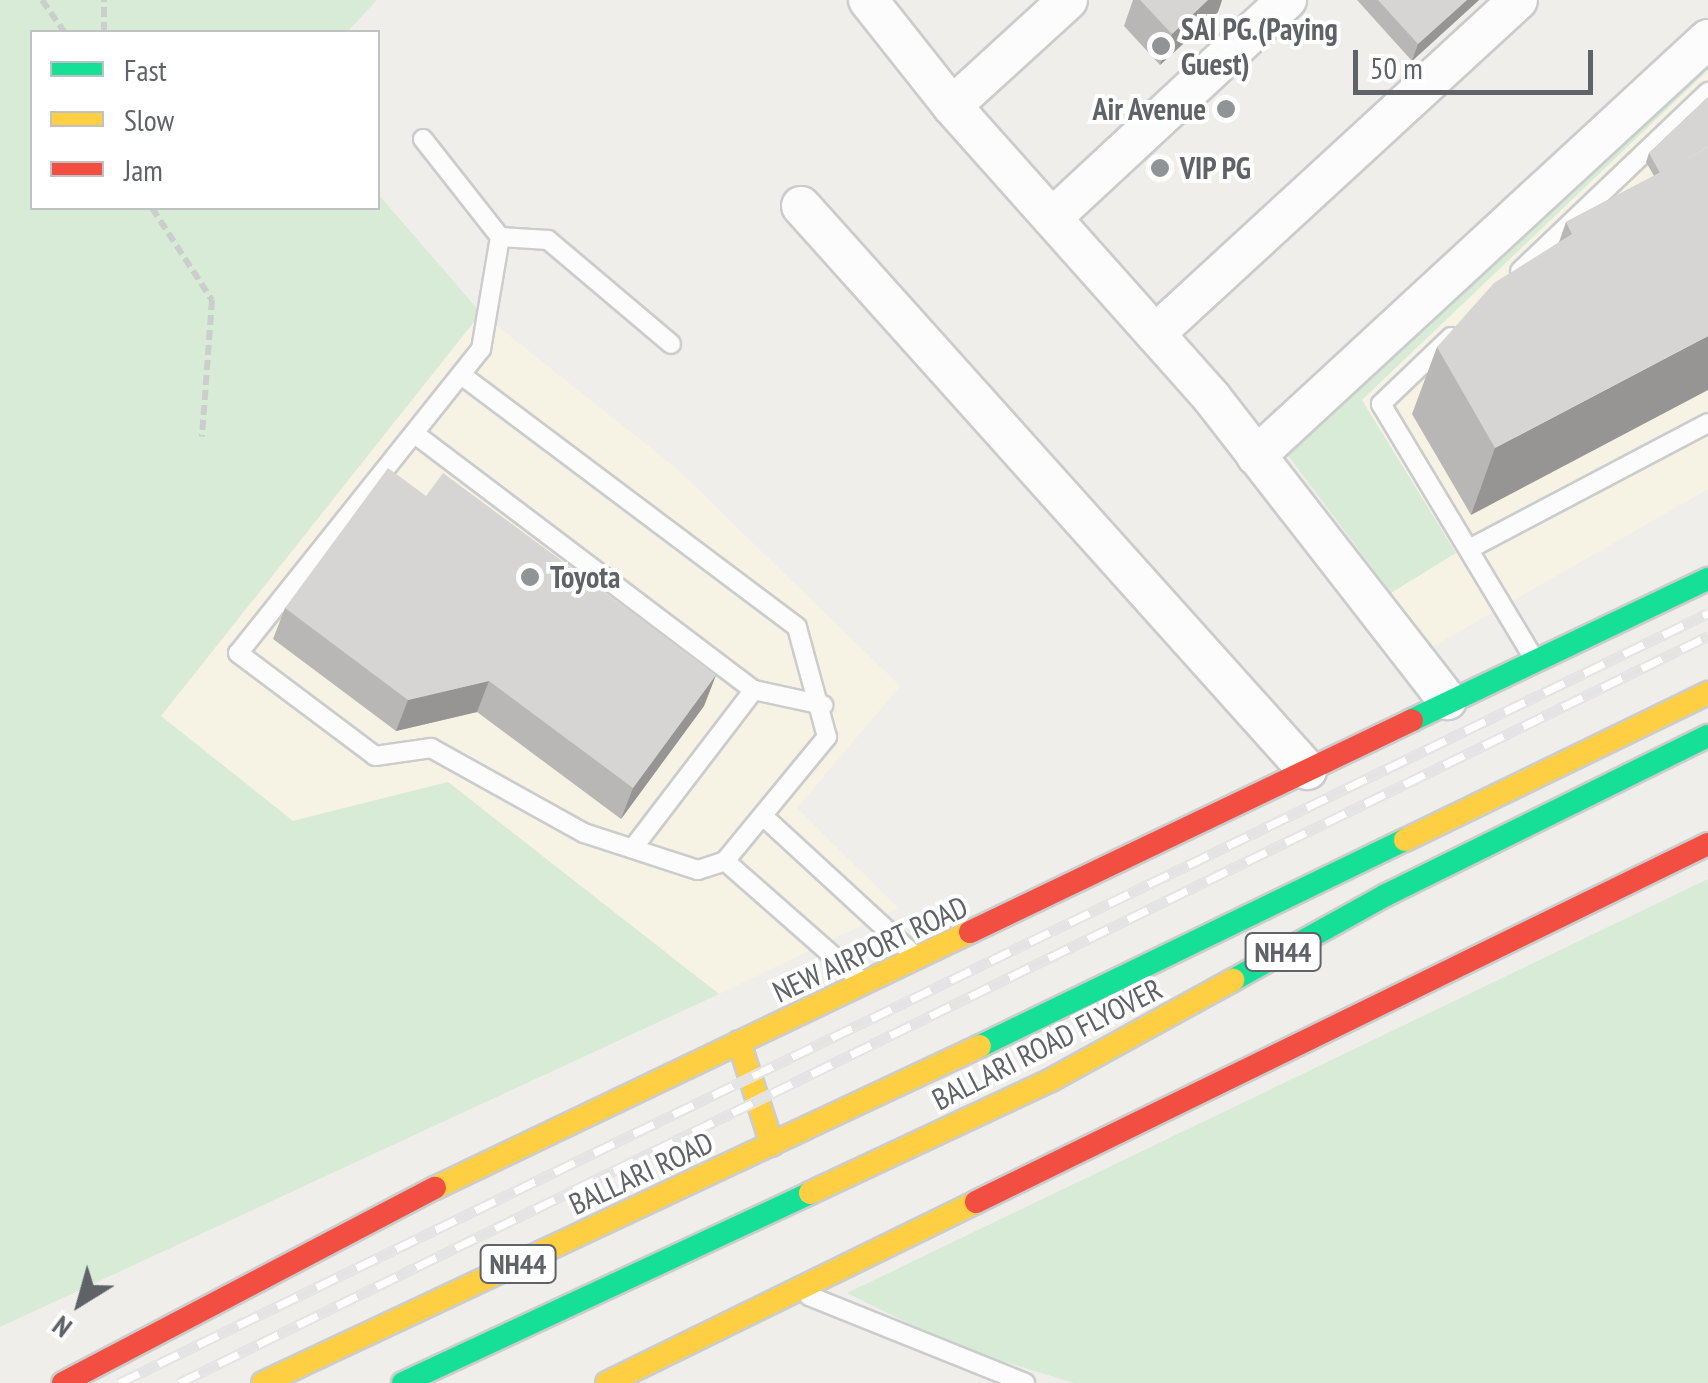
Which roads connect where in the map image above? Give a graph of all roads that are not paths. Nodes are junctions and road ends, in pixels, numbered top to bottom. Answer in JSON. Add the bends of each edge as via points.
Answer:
{"nodes":[{"id":1,"x":868,"y":0,"type":"edge"},
{"id":2,"x":1068,"y":0,"type":"edge"},
{"id":3,"x":1287,"y":0,"type":"edge"},
{"id":4,"x":1518,"y":0,"type":"edge"},
{"id":5,"x":1708,"y":39,"type":"edge"},
{"id":6,"x":1708,"y":92,"type":"edge"},
{"id":7,"x":952,"y":106,"type":"junction"},
{"id":8,"x":423,"y":139,"type":"dead end"},
{"id":9,"x":801,"y":206,"type":"dead end"},
{"id":10,"x":1052,"y":218,"type":"junction"},
{"id":11,"x":500,"y":237,"type":"junction"},
{"id":12,"x":1508,"y":283,"type":"edge"},
{"id":13,"x":1465,"y":324,"type":"edge"},
{"id":14,"x":1155,"y":334,"type":"junction"},
{"id":15,"x":671,"y":344,"type":"dead end"},
{"id":16,"x":463,"y":376,"type":"junction"},
{"id":17,"x":1708,"y":423,"type":"edge"},
{"id":18,"x":415,"y":434,"type":"junction"},
{"id":19,"x":1256,"y":456,"type":"junction"},
{"id":20,"x":1469,"y":549,"type":"junction"},
{"id":21,"x":1708,"y":580,"type":"edge"},
{"id":22,"x":1534,"y":660,"type":"junction"},
{"id":23,"x":754,"y":690,"type":"junction"},
{"id":24,"x":1708,"y":693,"type":"edge"},
{"id":25,"x":1448,"y":700,"type":"junction"},
{"id":26,"x":823,"y":705,"type":"junction"},
{"id":27,"x":1708,"y":736,"type":"edge"},
{"id":28,"x":1307,"y":770,"type":"junction"},
{"id":29,"x":764,"y":817,"type":"junction"},
{"id":30,"x":1708,"y":844,"type":"edge"},
{"id":31,"x":633,"y":848,"type":"junction"},
{"id":32,"x":725,"y":862,"type":"junction"},
{"id":33,"x":920,"y":960,"type":"junction"},
{"id":34,"x":865,"y":986,"type":"junction"},
{"id":35,"x":739,"y":1042,"type":"junction"},
{"id":36,"x":772,"y":1145,"type":"junction"},
{"id":37,"x":790,"y":1288,"type":"junction"},
{"id":38,"x":63,"y":1383,"type":"edge"},
{"id":39,"x":264,"y":1383,"type":"edge"},
{"id":40,"x":403,"y":1383,"type":"edge"},
{"id":41,"x":607,"y":1383,"type":"edge"},
{"id":42,"x":1025,"y":1383,"type":"edge"}],
"edges":[{"from":1,"to":7,"type":"street"},
{"from":2,"to":7,"type":"street"},
{"from":3,"to":10,"type":"street"},
{"from":4,"to":14,"type":"street"},
{"from":5,"to":19,"type":"street"},
{"from":6,"to":12,"type":"lane"},
{"from":7,"to":10,"type":"street"},
{"from":8,"to":11,"type":"lane"},
{"from":9,"to":28,"type":"street"},
{"from":10,"to":14,"type":"street"},
{"from":11,"to":15,"type":"lane","via":[[548,240]]},
{"from":11,"to":16,"type":"lane","via":[[480,348]]},
{"from":13,"to":20,"type":"lane","via":[[1381,404]]},
{"from":14,"to":19,"type":"street"},
{"from":16,"to":18,"type":"lane"},
{"from":16,"to":26,"type":"lane","via":[[797,627]]},
{"from":17,"to":20,"type":"lane"},
{"from":18,"to":23,"type":"lane"},
{"from":18,"to":31,"type":"lane","via":[[238,653],[376,756],[431,748],[584,833]]},
{"from":19,"to":25,"type":"street"},
{"from":20,"to":22,"type":"lane"},
{"from":21,"to":22,"type":"main road","name":"NEW AIRPORT ROAD"},
{"from":22,"to":25,"type":"main road","name":"NEW AIRPORT ROAD"},
{"from":23,"to":26,"type":"lane"},
{"from":23,"to":31,"type":"lane"},
{"from":24,"to":36,"type":"main road","name":"BALLARI ROAD FLYOVER","number":"NH44"},
{"from":25,"to":28,"type":"main road","name":"NEW AIRPORT ROAD"},
{"from":26,"to":29,"type":"lane","via":[[828,737]]},
{"from":27,"to":40,"type":"main road","name":"BALLARI ROAD FLYOVER","number":"NH44","via":[[1386,895],[1051,1080]]},
{"from":28,"to":33,"type":"main road","name":"NEW AIRPORT ROAD"},
{"from":29,"to":32,"type":"lane"},
{"from":29,"to":33,"type":"lane"},
{"from":30,"to":37,"type":"main road"},
{"from":31,"to":32,"type":"lane","via":[[698,870]]},
{"from":32,"to":34,"type":"lane"},
{"from":33,"to":34,"type":"main road","name":"NEW AIRPORT ROAD"},
{"from":34,"to":35,"type":"main road","name":"NEW AIRPORT ROAD"},
{"from":35,"to":36,"type":"main road"},
{"from":35,"to":38,"type":"main road","name":"NEW AIRPORT ROAD","via":[[394,1208]]},
{"from":36,"to":39,"type":"main road","name":"BALLARI ROAD","number":"NH44"},
{"from":37,"to":41,"type":"main road"},
{"from":37,"to":42,"type":"lane"}]}
